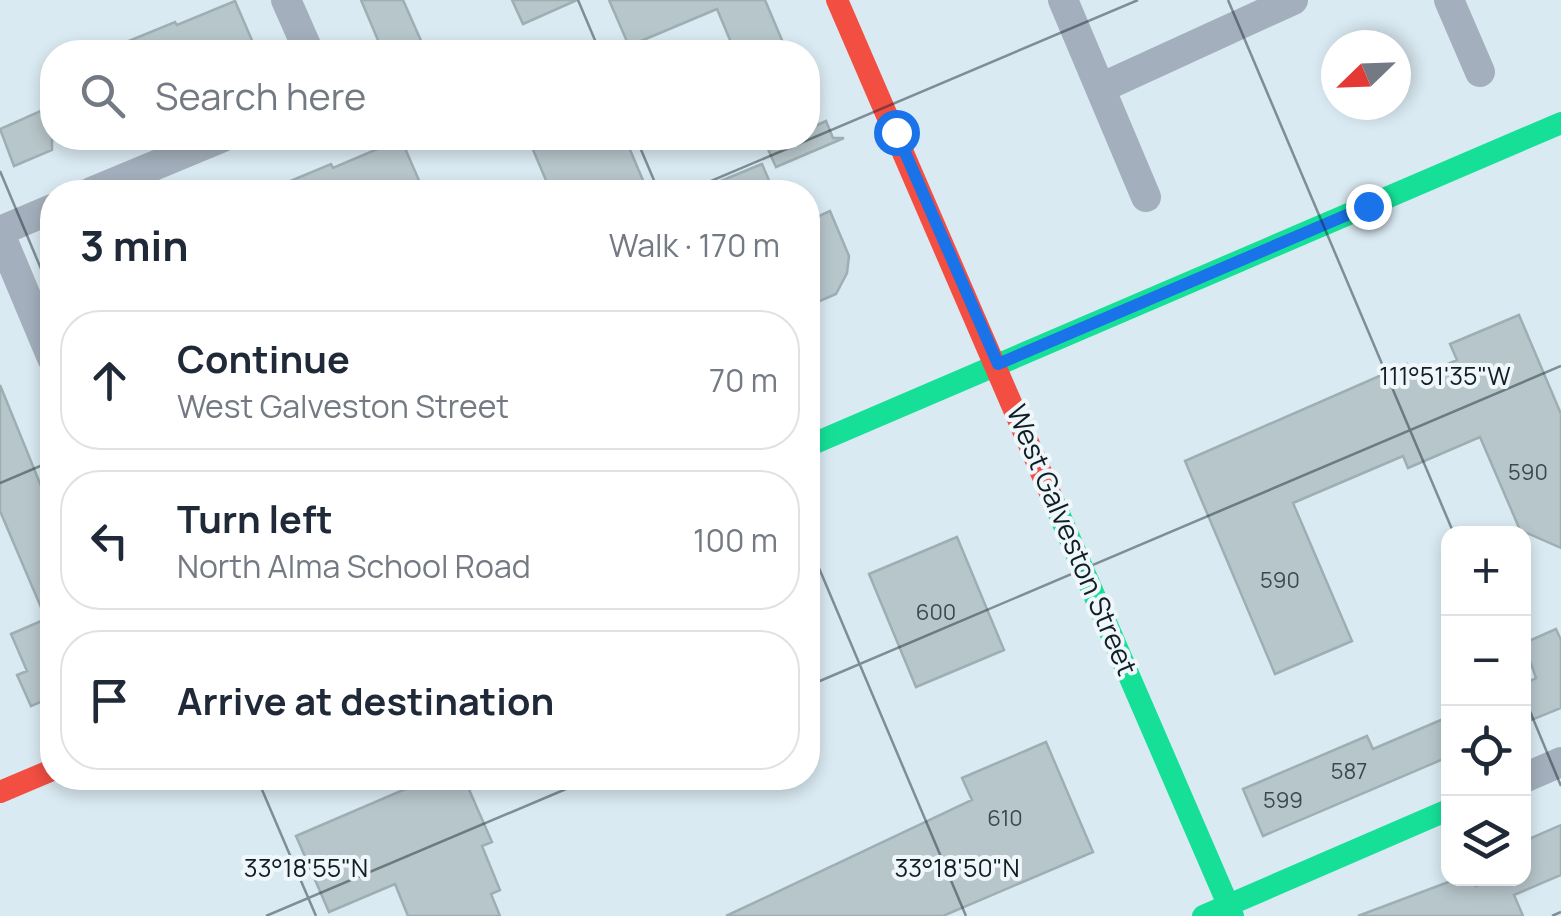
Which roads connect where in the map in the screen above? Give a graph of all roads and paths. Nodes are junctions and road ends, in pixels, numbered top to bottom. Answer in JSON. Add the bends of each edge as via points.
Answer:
{"nodes":[{"id":1,"x":286,"y":0,"type":"edge"},
{"id":2,"x":838,"y":0,"type":"edge"},
{"id":3,"x":1062,"y":0,"type":"edge"},
{"id":4,"x":1293,"y":0,"type":"edge"},
{"id":5,"x":1449,"y":0,"type":"edge"},
{"id":6,"x":304,"y":40,"type":"edge"},
{"id":7,"x":1480,"y":72,"type":"dead end"},
{"id":8,"x":1102,"y":87,"type":"junction"},
{"id":9,"x":1561,"y":123,"type":"edge"},
{"id":10,"x":191,"y":150,"type":"edge"},
{"id":11,"x":120,"y":180,"type":"edge"},
{"id":12,"x":1146,"y":197,"type":"dead end"},
{"id":13,"x":40,"y":215,"type":"edge"},
{"id":14,"x":0,"y":233,"type":"edge"},
{"id":15,"x":40,"y":329,"type":"edge"},
{"id":16,"x":998,"y":364,"type":"junction"},
{"id":17,"x":820,"y":441,"type":"edge"},
{"id":18,"x":1561,"y":762,"type":"edge"},
{"id":19,"x":40,"y":775,"type":"edge"},
{"id":20,"x":1531,"y":775,"type":"edge"},
{"id":21,"x":0,"y":792,"type":"edge"},
{"id":22,"x":1441,"y":813,"type":"edge"},
{"id":23,"x":1230,"y":910,"type":"edge"},
{"id":24,"x":1203,"y":916,"type":"edge"}],
"edges":[{"from":1,"to":6,"type":"street"},
{"from":2,"to":16,"type":"street","name":"West Galveston Street"},
{"from":3,"to":8,"type":"street"},
{"from":4,"to":8,"type":"street"},
{"from":5,"to":7,"type":"street"},
{"from":8,"to":12,"type":"street"},
{"from":9,"to":16,"type":"street"},
{"from":10,"to":11,"type":"street"},
{"from":13,"to":14,"type":"street"},
{"from":14,"to":15,"type":"street"},
{"from":16,"to":17,"type":"street"},
{"from":16,"to":23,"type":"street","name":"West Galveston Street"},
{"from":18,"to":20,"type":"street"},
{"from":19,"to":21,"type":"street"},
{"from":22,"to":23,"type":"street"},
{"from":23,"to":24,"type":"street"}]}
